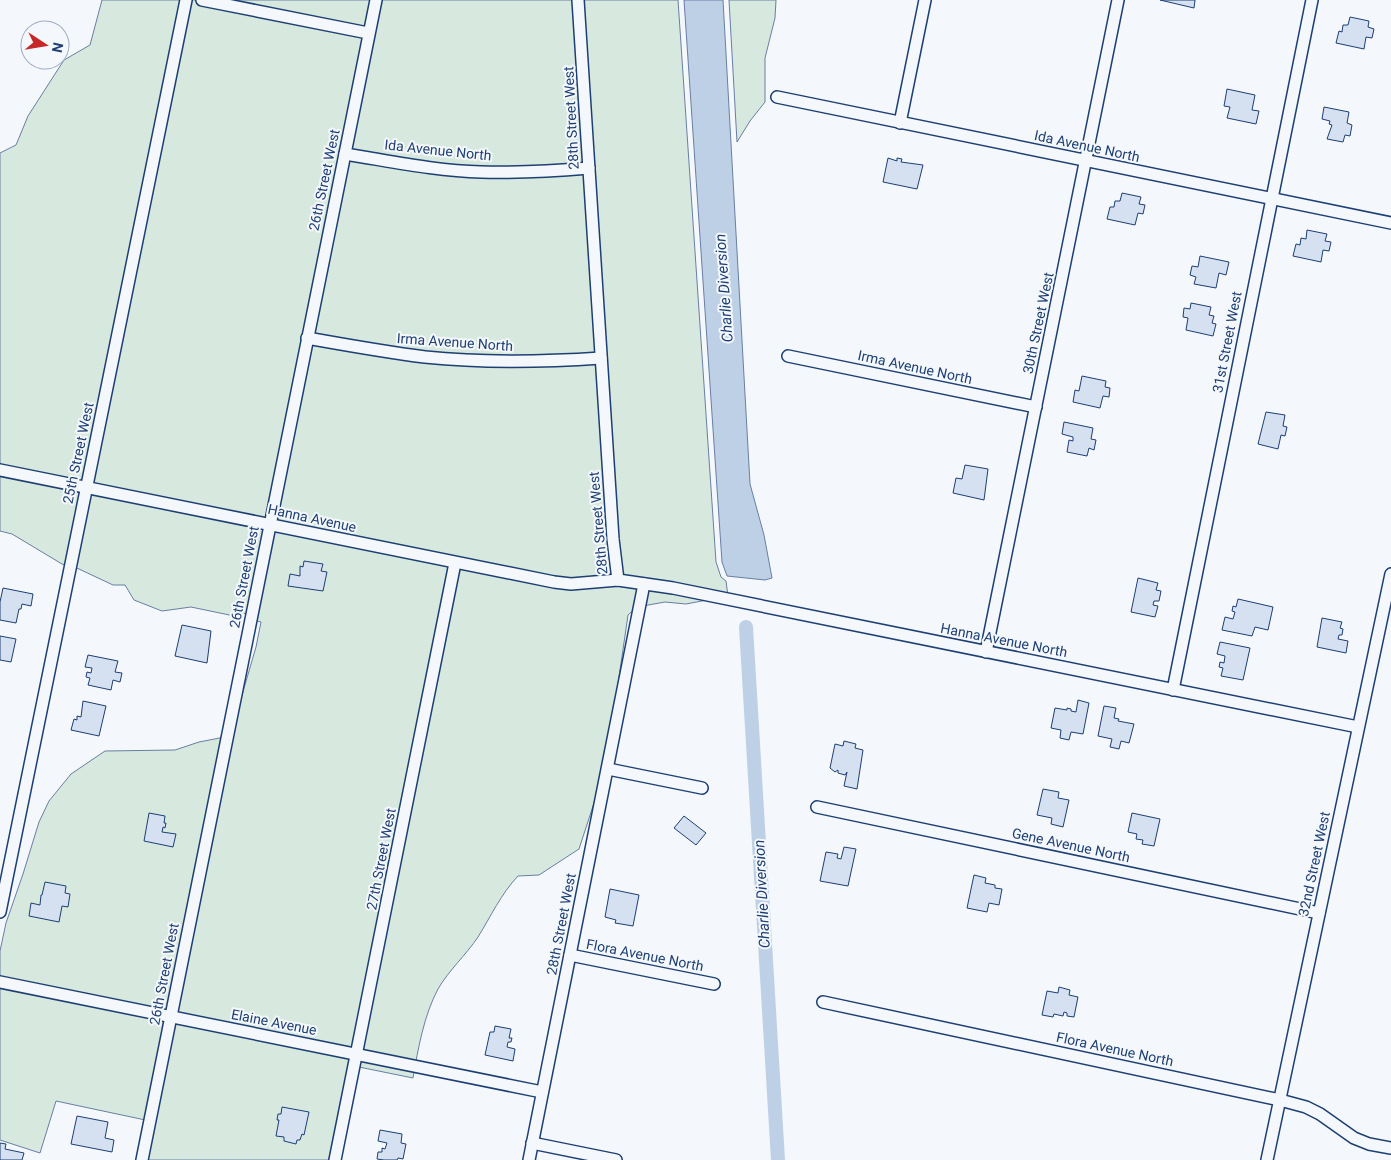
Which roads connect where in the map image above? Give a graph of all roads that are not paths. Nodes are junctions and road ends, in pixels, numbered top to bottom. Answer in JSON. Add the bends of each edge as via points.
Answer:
{"nodes":[{"id":1,"x":186,"y":0,"type":"edge"},
{"id":2,"x":202,"y":0,"type":"edge"},
{"id":3,"x":376,"y":0,"type":"edge"},
{"id":4,"x":578,"y":0,"type":"edge"},
{"id":5,"x":925,"y":0,"type":"edge"},
{"id":6,"x":1118,"y":0,"type":"edge"},
{"id":7,"x":1312,"y":0,"type":"edge"},
{"id":8,"x":368,"y":33,"type":"junction"},
{"id":9,"x":777,"y":98,"type":"dead end"},
{"id":10,"x":900,"y":123,"type":"junction"},
{"id":11,"x":345,"y":154,"type":"junction"},
{"id":12,"x":1086,"y":160,"type":"junction"},
{"id":13,"x":589,"y":168,"type":"junction"},
{"id":14,"x":1272,"y":198,"type":"junction"},
{"id":15,"x":1391,"y":222,"type":"edge"},
{"id":16,"x":307,"y":338,"type":"junction"},
{"id":17,"x":788,"y":356,"type":"dead end"},
{"id":18,"x":601,"y":358,"type":"junction"},
{"id":19,"x":1036,"y":407,"type":"junction"},
{"id":20,"x":0,"y":470,"type":"edge"},
{"id":21,"x":87,"y":488,"type":"junction"},
{"id":22,"x":270,"y":524,"type":"junction"},
{"id":23,"x":456,"y":563,"type":"junction"},
{"id":24,"x":1391,"y":574,"type":"edge"},
{"id":25,"x":618,"y":580,"type":"junction"},
{"id":26,"x":644,"y":584,"type":"junction"},
{"id":27,"x":986,"y":652,"type":"junction"},
{"id":28,"x":1173,"y":690,"type":"junction"},
{"id":29,"x":1358,"y":727,"type":"junction"},
{"id":30,"x":608,"y":769,"type":"junction"},
{"id":31,"x":702,"y":788,"type":"dead end"},
{"id":32,"x":817,"y":807,"type":"dead end"},
{"id":33,"x":0,"y":912,"type":"edge"},
{"id":34,"x":1319,"y":912,"type":"junction"},
{"id":35,"x":570,"y":955,"type":"junction"},
{"id":36,"x":0,"y":982,"type":"edge"},
{"id":37,"x":714,"y":984,"type":"dead end"},
{"id":38,"x":823,"y":1002,"type":"dead end"},
{"id":39,"x":171,"y":1016,"type":"junction"},
{"id":40,"x":357,"y":1054,"type":"junction"},
{"id":41,"x":542,"y":1092,"type":"junction"},
{"id":42,"x":1280,"y":1100,"type":"junction"},
{"id":43,"x":532,"y":1143,"type":"junction"},
{"id":44,"x":1391,"y":1148,"type":"edge"},
{"id":45,"x":142,"y":1160,"type":"edge"},
{"id":46,"x":335,"y":1160,"type":"edge"},
{"id":47,"x":529,"y":1160,"type":"edge"},
{"id":48,"x":616,"y":1160,"type":"edge"},
{"id":49,"x":1267,"y":1160,"type":"edge"}],
"edges":[{"from":1,"to":21,"type":"street","name":"25th Street West"},
{"from":2,"to":8,"type":"street"},
{"from":3,"to":8,"type":"street","name":"26th Street West"},
{"from":4,"to":13,"type":"street","name":"28th Street West"},
{"from":5,"to":10,"type":"street"},
{"from":6,"to":12,"type":"street","name":"30th Street West"},
{"from":7,"to":14,"type":"street","name":"31st Street West"},
{"from":8,"to":11,"type":"street","name":"26th Street West"},
{"from":9,"to":10,"type":"street","name":"Ida Avenue North"},
{"from":10,"to":12,"type":"street","name":"Ida Avenue North"},
{"from":11,"to":13,"type":"street","name":"Ida Avenue North","via":[[480,172]]},
{"from":11,"to":16,"type":"street","name":"26th Street West"},
{"from":12,"to":14,"type":"street","name":"Ida Avenue North"},
{"from":12,"to":19,"type":"street","name":"30th Street West"},
{"from":13,"to":18,"type":"street","name":"28th Street West"},
{"from":14,"to":15,"type":"street","name":"Ida Avenue North"},
{"from":14,"to":28,"type":"street","name":"31st Street West"},
{"from":16,"to":18,"type":"street","name":"Irma Avenue North","via":[[426,357],[529,361]]},
{"from":16,"to":22,"type":"street","name":"26th Street West"},
{"from":17,"to":19,"type":"street","name":"Irma Avenue North"},
{"from":18,"to":25,"type":"street","name":"28th Street West"},
{"from":19,"to":27,"type":"street","name":"30th Street West"},
{"from":20,"to":21,"type":"street","name":"Hanna Avenue"},
{"from":21,"to":22,"type":"street","name":"Hanna Avenue"},
{"from":21,"to":33,"type":"street","name":"25th Street West"},
{"from":22,"to":23,"type":"street","name":"Hanna Avenue"},
{"from":22,"to":39,"type":"street","name":"26th Street West"},
{"from":23,"to":25,"type":"street","name":"Hanna Avenue","via":[[571,584]]},
{"from":23,"to":40,"type":"street","name":"27th Street West"},
{"from":24,"to":29,"type":"street","name":"32nd Street West"},
{"from":25,"to":26,"type":"street","name":"28th Street West"},
{"from":26,"to":27,"type":"street","name":"Hanna Avenue North"},
{"from":26,"to":30,"type":"street","name":"28th Street West"},
{"from":27,"to":28,"type":"street","name":"Hanna Avenue North"},
{"from":28,"to":29,"type":"street","name":"Hanna Avenue North"},
{"from":29,"to":34,"type":"street","name":"32nd Street West"},
{"from":30,"to":31,"type":"street"},
{"from":30,"to":35,"type":"street","name":"28th Street West"},
{"from":32,"to":34,"type":"street","name":"Gene Avenue North"},
{"from":34,"to":42,"type":"street","name":"32nd Street West"},
{"from":35,"to":37,"type":"street","name":"Flora Avenue North"},
{"from":35,"to":41,"type":"street","name":"28th Street West"},
{"from":36,"to":39,"type":"street","name":"Elaine Avenue"},
{"from":38,"to":42,"type":"street","name":"Flora Avenue North"},
{"from":39,"to":40,"type":"street","name":"Elaine Avenue"},
{"from":39,"to":45,"type":"street","name":"26th Street West"},
{"from":40,"to":41,"type":"street","name":"Elaine Avenue"},
{"from":40,"to":46,"type":"street","name":"27th Street West"},
{"from":41,"to":43,"type":"street","name":"28th Street West"},
{"from":42,"to":44,"type":"street","name":"Flora Avenue North","via":[[1320,1114],[1354,1138]]},
{"from":42,"to":49,"type":"street","name":"32nd Street West"},
{"from":43,"to":47,"type":"street","name":"28th Street West"},
{"from":43,"to":48,"type":"street"}]}
